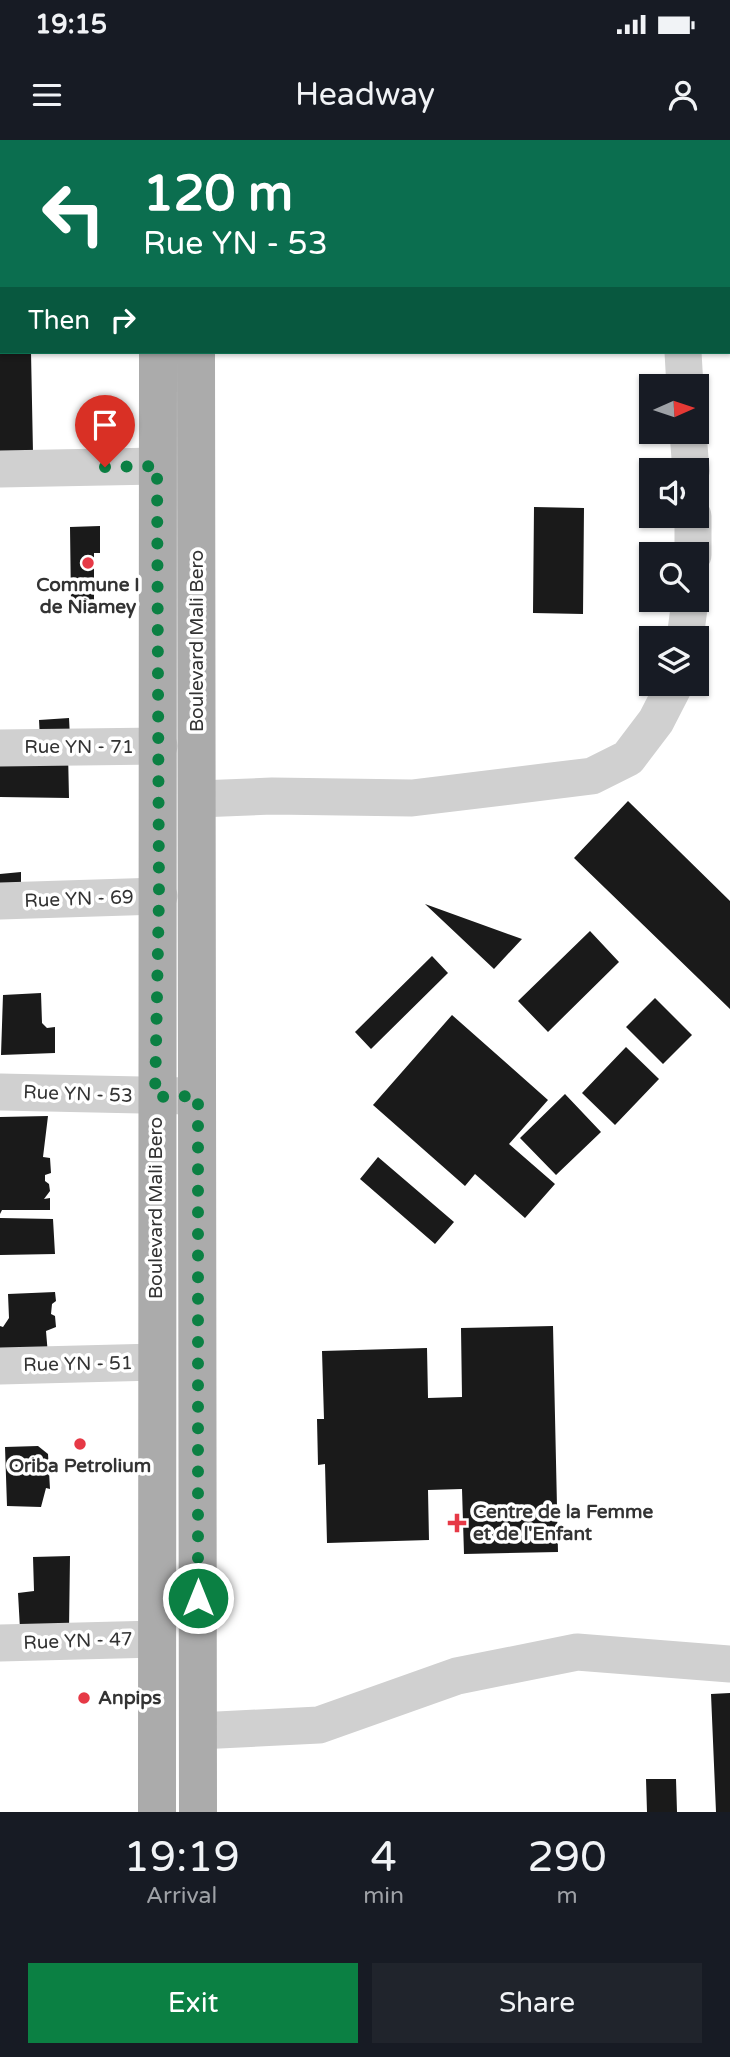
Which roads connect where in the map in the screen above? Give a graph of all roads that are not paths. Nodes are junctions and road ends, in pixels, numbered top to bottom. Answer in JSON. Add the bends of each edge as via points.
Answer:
{"nodes":[{"id":1,"x":158,"y":354,"type":"edge"},
{"id":2,"x":196,"y":354,"type":"edge"},
{"id":3,"x":683,"y":354,"type":"edge"},
{"id":4,"x":684,"y":374,"type":"edge"},
{"id":5,"x":157,"y":466,"type":"junction"},
{"id":6,"x":0,"y":469,"type":"edge"},
{"id":7,"x":669,"y":696,"type":"edge"},
{"id":8,"x":159,"y":746,"type":"junction"},
{"id":9,"x":0,"y":748,"type":"edge"},
{"id":10,"x":198,"y":799,"type":"junction"},
{"id":11,"x":159,"y":896,"type":"junction"},
{"id":12,"x":0,"y":901,"type":"edge"},
{"id":13,"x":0,"y":1092,"type":"edge"},
{"id":14,"x":198,"y":1096,"type":"junction"},
{"id":15,"x":155,"y":1097,"type":"junction"},
{"id":16,"x":157,"y":1362,"type":"junction"},
{"id":17,"x":0,"y":1366,"type":"edge"},
{"id":18,"x":157,"y":1639,"type":"junction"},
{"id":19,"x":0,"y":1643,"type":"edge"},
{"id":20,"x":730,"y":1664,"type":"edge"},
{"id":21,"x":198,"y":1731,"type":"junction"},
{"id":22,"x":158,"y":1812,"type":"edge"},
{"id":23,"x":198,"y":1812,"type":"edge"}],
"edges":[{"from":1,"to":5,"type":"main road","name":"Boulevard Mali Bero"},
{"from":2,"to":10,"type":"main road","name":"Boulevard Mali Bero"},
{"from":3,"to":4,"type":"street"},
{"from":5,"to":6,"type":"street"},
{"from":5,"to":8,"type":"main road","name":"Boulevard Mali Bero"},
{"from":7,"to":10,"type":"street","via":[[628,758],[592,776],[412,799]]},
{"from":8,"to":9,"type":"street","name":"Rue YN - 71"},
{"from":8,"to":11,"type":"main road","name":"Boulevard Mali Bero"},
{"from":10,"to":14,"type":"main road","name":"Boulevard Mali Bero"},
{"from":11,"to":12,"type":"street","name":"Rue YN - 69"},
{"from":11,"to":15,"type":"main road","name":"Boulevard Mali Bero"},
{"from":13,"to":15,"type":"street","name":"Rue YN - 53"},
{"from":14,"to":15,"type":"street","name":"Rue YN - 53"},
{"from":14,"to":21,"type":"main road","name":"Boulevard Mali Bero"},
{"from":15,"to":16,"type":"main road","name":"Boulevard Mali Bero"},
{"from":16,"to":17,"type":"street","name":"Rue YN - 51"},
{"from":16,"to":18,"type":"main road","name":"Boulevard Mali Bero"},
{"from":18,"to":19,"type":"street","name":"Rue YN - 47"},
{"from":18,"to":22,"type":"main road","name":"Boulevard Mali Bero"},
{"from":20,"to":21,"type":"street","via":[[577,1652],[457,1676],[319,1725]]},
{"from":21,"to":23,"type":"main road","name":"Boulevard Mali Bero"}]}
